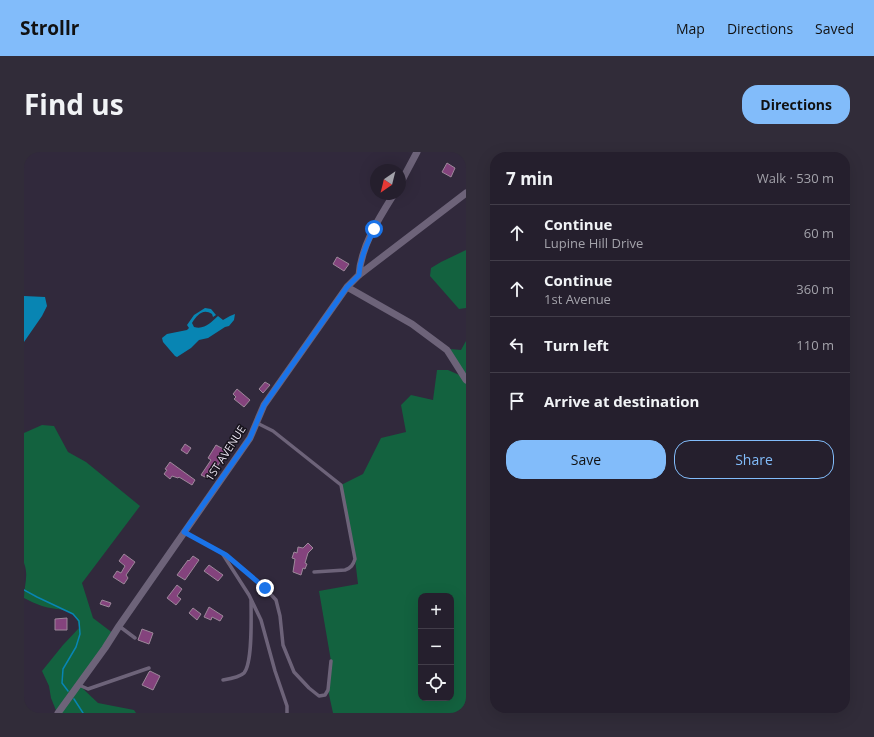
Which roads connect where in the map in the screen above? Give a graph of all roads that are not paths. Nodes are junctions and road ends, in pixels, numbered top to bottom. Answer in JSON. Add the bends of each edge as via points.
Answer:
{"nodes":[{"id":1,"x":417,"y":152,"type":"edge"},
{"id":2,"x":406,"y":173,"type":"edge"},
{"id":3,"x":466,"y":193,"type":"edge"},
{"id":4,"x":390,"y":200,"type":"edge"},
{"id":5,"x":359,"y":275,"type":"junction"},
{"id":6,"x":347,"y":287,"type":"junction"},
{"id":7,"x":466,"y":380,"type":"edge"},
{"id":8,"x":256,"y":423,"type":"junction"},
{"id":9,"x":184,"y":532,"type":"junction"},
{"id":10,"x":222,"y":552,"type":"junction"},
{"id":11,"x":314,"y":572,"type":"dead end"},
{"id":12,"x":251,"y":598,"type":"junction"},
{"id":13,"x":119,"y":626,"type":"junction"},
{"id":14,"x":135,"y":638,"type":"dead end"},
{"id":15,"x":331,"y":661,"type":"dead end"},
{"id":16,"x":149,"y":668,"type":"dead end"},
{"id":17,"x":223,"y":680,"type":"dead end"},
{"id":18,"x":78,"y":684,"type":"junction"},
{"id":19,"x":58,"y":713,"type":"edge"},
{"id":20,"x":287,"y":713,"type":"edge"}],
"edges":[{"from":1,"to":2,"type":"street"},
{"from":3,"to":5,"type":"street","name":"1ST AVENUE"},
{"from":4,"to":5,"type":"street","via":[[364,251]]},
{"from":5,"to":6,"type":"street","name":"1ST AVENUE"},
{"from":6,"to":7,"type":"street","via":[[412,324],[447,350]]},
{"from":6,"to":8,"type":"street","name":"1ST AVENUE","via":[[264,405]]},
{"from":8,"to":9,"type":"street","name":"1ST AVENUE","via":[[250,438]]},
{"from":8,"to":11,"type":"lane","via":[[273,431],[341,485],[355,559],[349,569]]},
{"from":9,"to":10,"type":"lane"},
{"from":9,"to":13,"type":"street","name":"1ST AVENUE"},
{"from":10,"to":12,"type":"lane"},
{"from":10,"to":15,"type":"lane","via":[[276,600],[283,645],[294,672],[319,696],[325,695],[328,690]]},
{"from":12,"to":17,"type":"lane","via":[[251,650],[245,671]]},
{"from":12,"to":20,"type":"lane","via":[[262,620]]},
{"from":13,"to":14,"type":"lane"},
{"from":13,"to":18,"type":"street","name":"1ST AVENUE"},
{"from":16,"to":18,"type":"lane","via":[[88,689]]},
{"from":18,"to":19,"type":"street","name":"1ST AVENUE"}]}
